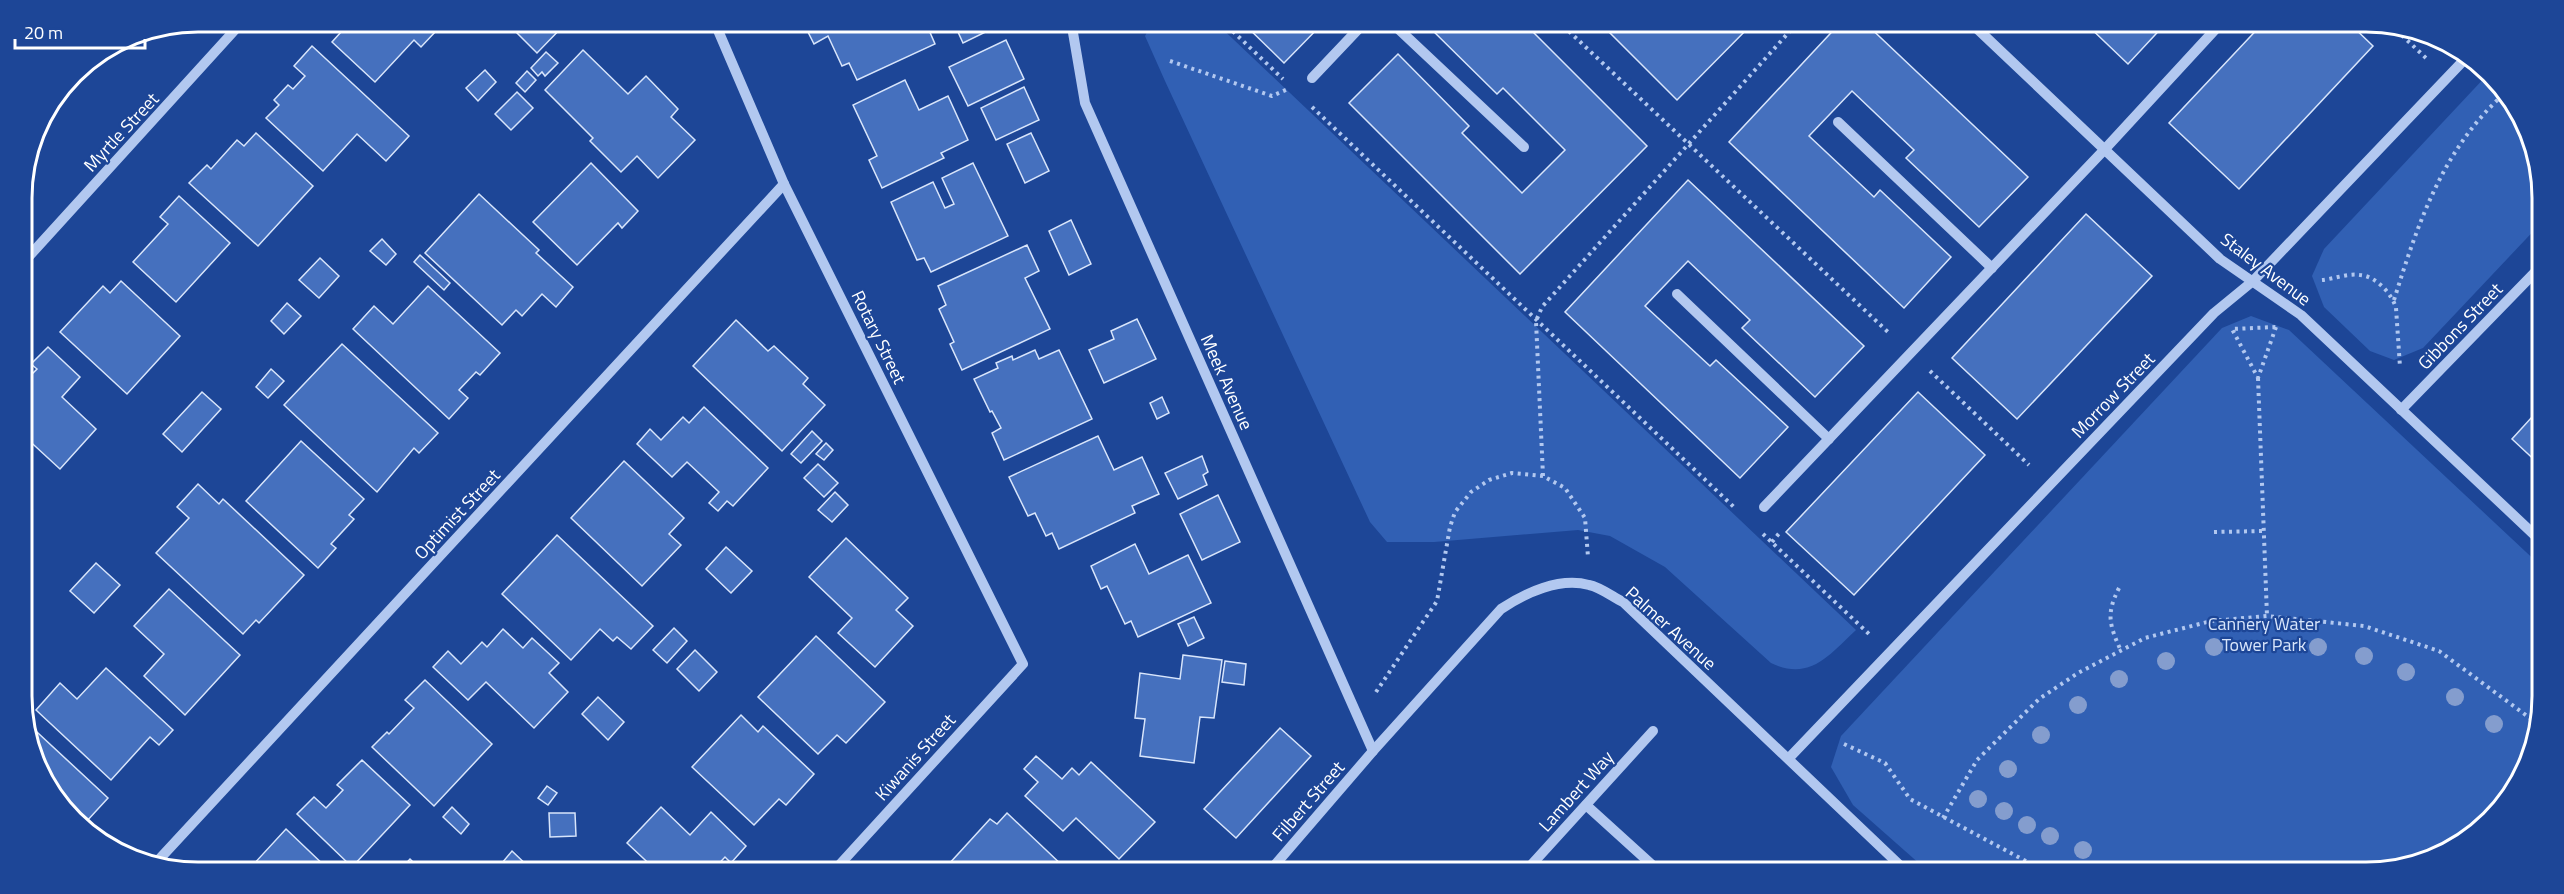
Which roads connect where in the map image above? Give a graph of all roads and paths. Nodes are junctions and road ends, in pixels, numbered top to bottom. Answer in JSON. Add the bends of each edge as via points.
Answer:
{"nodes":[{"id":1,"x":233,"y":32,"type":"edge"},
{"id":2,"x":719,"y":32,"type":"edge"},
{"id":3,"x":1075,"y":32,"type":"edge"},
{"id":4,"x":1234,"y":32,"type":"edge"},
{"id":5,"x":1356,"y":32,"type":"edge"},
{"id":6,"x":1402,"y":32,"type":"edge"},
{"id":7,"x":1570,"y":32,"type":"edge"},
{"id":8,"x":1789,"y":32,"type":"edge"},
{"id":9,"x":1981,"y":32,"type":"edge"},
{"id":10,"x":2210,"y":32,"type":"edge"},
{"id":11,"x":2402,"y":36,"type":"edge"},
{"id":12,"x":1170,"y":61,"type":"dead end"},
{"id":13,"x":2462,"y":62,"type":"edge"},
{"id":14,"x":1312,"y":78,"type":"joint"},
{"id":15,"x":2447,"y":78,"type":"junction"},
{"id":16,"x":1291,"y":87,"type":"junction"},
{"id":17,"x":2500,"y":99,"type":"edge"},
{"id":18,"x":1838,"y":122,"type":"dead end"},
{"id":19,"x":1688,"y":144,"type":"junction"},
{"id":20,"x":1524,"y":147,"type":"dead end"},
{"id":21,"x":2105,"y":149,"type":"junction"},
{"id":22,"x":784,"y":184,"type":"junction"},
{"id":23,"x":32,"y":247,"type":"edge"},
{"id":24,"x":1992,"y":268,"type":"junction"},
{"id":25,"x":2532,"y":275,"type":"edge"},
{"id":26,"x":2322,"y":280,"type":"dead end"},
{"id":27,"x":2253,"y":281,"type":"junction"},
{"id":28,"x":1677,"y":294,"type":"dead end"},
{"id":29,"x":2394,"y":300,"type":"junction"},
{"id":30,"x":1536,"y":321,"type":"junction"},
{"id":31,"x":1910,"y":353,"type":"junction"},
{"id":32,"x":2258,"y":378,"type":"junction"},
{"id":33,"x":2401,"y":410,"type":"junction"},
{"id":34,"x":1829,"y":439,"type":"junction"},
{"id":35,"x":1543,"y":476,"type":"junction"},
{"id":36,"x":2050,"y":485,"type":"junction"},
{"id":37,"x":1764,"y":507,"type":"dead end"},
{"id":38,"x":1737,"y":509,"type":"dead end"},
{"id":39,"x":1754,"y":526,"type":"dead end"},
{"id":40,"x":2264,"y":531,"type":"junction"},
{"id":41,"x":2214,"y":532,"type":"dead end"},
{"id":42,"x":2532,"y":534,"type":"edge"},
{"id":43,"x":1590,"y":585,"type":"junction"},
{"id":44,"x":2119,"y":588,"type":"dead end"},
{"id":45,"x":2267,"y":616,"type":"junction"},
{"id":46,"x":2121,"y":651,"type":"junction"},
{"id":47,"x":1890,"y":653,"type":"junction"},
{"id":48,"x":1023,"y":664,"type":"joint"},
{"id":49,"x":1357,"y":717,"type":"junction"},
{"id":50,"x":2531,"y":719,"type":"edge"},
{"id":51,"x":1653,"y":731,"type":"dead end"},
{"id":52,"x":1844,"y":744,"type":"dead end"},
{"id":53,"x":1373,"y":751,"type":"junction"},
{"id":54,"x":1789,"y":758,"type":"junction"},
{"id":55,"x":1586,"y":805,"type":"junction"},
{"id":56,"x":1943,"y":818,"type":"junction"},
{"id":57,"x":160,"y":858,"type":"edge"},
{"id":58,"x":842,"y":862,"type":"edge"},
{"id":59,"x":1277,"y":862,"type":"edge"},
{"id":60,"x":1534,"y":862,"type":"edge"},
{"id":61,"x":1649,"y":862,"type":"edge"},
{"id":62,"x":1897,"y":862,"type":"edge"},
{"id":63,"x":2027,"y":862,"type":"edge"}],
"edges":[{"from":1,"to":23,"type":"street","name":"Myrtle Street"},
{"from":2,"to":22,"type":"street","name":"Rotary Street"},
{"from":3,"to":49,"type":"street","name":"Meek Avenue","via":[[1085,103]]},
{"from":4,"to":16,"type":"path"},
{"from":5,"to":14,"type":"street"},
{"from":6,"to":20,"type":"street"},
{"from":7,"to":19,"type":"path"},
{"from":8,"to":19,"type":"path"},
{"from":9,"to":21,"type":"street","name":"Staley Avenue"},
{"from":10,"to":21,"type":"street"},
{"from":11,"to":15,"type":"path"},
{"from":12,"to":16,"type":"path","via":[[1272,96]]},
{"from":13,"to":15,"type":"street","name":"Morrow Street"},
{"from":14,"to":16,"type":"path"},
{"from":15,"to":27,"type":"street","name":"Morrow Street"},
{"from":16,"to":30,"type":"path"},
{"from":17,"to":29,"type":"path","via":[[2458,146],[2427,202]]},
{"from":18,"to":24,"type":"street"},
{"from":19,"to":30,"type":"path","via":[[1542,307]]},
{"from":19,"to":31,"type":"path"},
{"from":21,"to":24,"type":"street"},
{"from":21,"to":27,"type":"street","name":"Staley Avenue","via":[[2220,259]]},
{"from":22,"to":48,"type":"street","name":"Rotary Street"},
{"from":22,"to":57,"type":"street","name":"Optimist Street"},
{"from":24,"to":31,"type":"street"},
{"from":25,"to":33,"type":"street","name":"Gibbons Street"},
{"from":26,"to":29,"type":"path","via":[[2359,274],[2372,279]]},
{"from":27,"to":33,"type":"street","name":"Staley Avenue","via":[[2301,315]]},
{"from":27,"to":36,"type":"street","name":"Morrow Street","via":[[2214,313]]},
{"from":28,"to":34,"type":"street"},
{"from":29,"to":33,"type":"path"},
{"from":30,"to":35,"type":"path"},
{"from":30,"to":38,"type":"path"},
{"from":31,"to":34,"type":"street"},
{"from":31,"to":36,"type":"path"},
{"from":32,"to":32,"type":"path","via":[[2276,327],[2232,329],[2247,358]]},
{"from":32,"to":40,"type":"path"},
{"from":33,"to":42,"type":"street","name":"Staley Avenue"},
{"from":34,"to":37,"type":"street"},
{"from":35,"to":43,"type":"path","via":[[1565,488],[1585,518]]},
{"from":35,"to":49,"type":"path","via":[[1512,473],[1489,480],[1471,492],[1455,512],[1437,601]]},
{"from":36,"to":47,"type":"street","name":"Morrow Street"},
{"from":39,"to":47,"type":"path"},
{"from":40,"to":41,"type":"path"},
{"from":40,"to":45,"type":"path"},
{"from":43,"to":53,"type":"street","name":"Palmer Avenue","via":[[1548,586],[1520,596],[1501,609]]},
{"from":43,"to":54,"type":"street","name":"Palmer Avenue","via":[[1623,602]]},
{"from":44,"to":46,"type":"path","via":[[2110,610],[2110,627]]},
{"from":45,"to":46,"type":"path","via":[[2211,621],[2145,638]]},
{"from":45,"to":50,"type":"path","via":[[2364,626],[2439,651]]},
{"from":46,"to":56,"type":"path","via":[[2038,699],[1977,760]]},
{"from":47,"to":54,"type":"street","name":"Morrow Street"},
{"from":48,"to":58,"type":"street","name":"Kiwanis Street"},
{"from":49,"to":53,"type":"street","name":"Meek Avenue"},
{"from":51,"to":55,"type":"street","name":"Lambert Way"},
{"from":52,"to":56,"type":"path","via":[[1885,764],[1910,799]]},
{"from":53,"to":59,"type":"street","name":"Filbert Street"},
{"from":54,"to":62,"type":"street","name":"Palmer Avenue"},
{"from":55,"to":60,"type":"street","name":"Lambert Way"},
{"from":55,"to":61,"type":"street"},
{"from":56,"to":63,"type":"path"}]}
